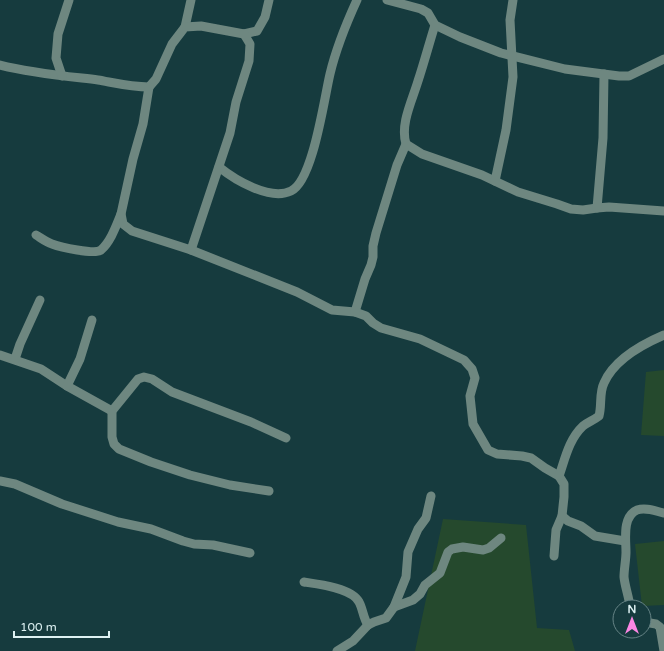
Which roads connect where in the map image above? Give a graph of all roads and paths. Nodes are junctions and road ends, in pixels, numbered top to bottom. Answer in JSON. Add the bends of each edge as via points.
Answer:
{"nodes":[{"id":1,"x":69,"y":0,"type":"edge"},
{"id":2,"x":191,"y":0,"type":"edge"},
{"id":3,"x":268,"y":0,"type":"edge"},
{"id":4,"x":357,"y":0,"type":"edge"},
{"id":5,"x":387,"y":0,"type":"edge"},
{"id":6,"x":513,"y":0,"type":"edge"},
{"id":7,"x":435,"y":25,"type":"junction"},
{"id":8,"x":185,"y":27,"type":"junction"},
{"id":9,"x":244,"y":34,"type":"junction"},
{"id":10,"x":512,"y":56,"type":"junction"},
{"id":11,"x":664,"y":59,"type":"edge"},
{"id":12,"x":0,"y":66,"type":"edge"},
{"id":13,"x":604,"y":74,"type":"junction"},
{"id":14,"x":62,"y":76,"type":"junction"},
{"id":15,"x":149,"y":87,"type":"junction"},
{"id":16,"x":406,"y":144,"type":"junction"},
{"id":17,"x":219,"y":167,"type":"junction"},
{"id":18,"x":495,"y":181,"type":"junction"},
{"id":19,"x":597,"y":208,"type":"junction"},
{"id":20,"x":664,"y":211,"type":"edge"},
{"id":21,"x":121,"y":214,"type":"junction"},
{"id":22,"x":36,"y":235,"type":"dead end"},
{"id":23,"x":191,"y":250,"type":"junction"},
{"id":24,"x":40,"y":300,"type":"dead end"},
{"id":25,"x":355,"y":312,"type":"junction"},
{"id":26,"x":92,"y":320,"type":"dead end"},
{"id":27,"x":664,"y":335,"type":"edge"},
{"id":28,"x":0,"y":355,"type":"edge"},
{"id":29,"x":15,"y":359,"type":"junction"},
{"id":30,"x":67,"y":386,"type":"junction"},
{"id":31,"x":112,"y":411,"type":"junction"},
{"id":32,"x":286,"y":438,"type":"dead end"},
{"id":33,"x":559,"y":476,"type":"junction"},
{"id":34,"x":0,"y":481,"type":"edge"},
{"id":35,"x":269,"y":491,"type":"dead end"},
{"id":36,"x":431,"y":496,"type":"dead end"},
{"id":37,"x":664,"y":513,"type":"edge"},
{"id":38,"x":562,"y":516,"type":"junction"},
{"id":39,"x":501,"y":538,"type":"dead end"},
{"id":40,"x":625,"y":541,"type":"junction"},
{"id":41,"x":250,"y":553,"type":"dead end"},
{"id":42,"x":554,"y":556,"type":"dead end"},
{"id":43,"x":304,"y":582,"type":"dead end"},
{"id":44,"x":628,"y":599,"type":"edge"},
{"id":45,"x":394,"y":607,"type":"junction"},
{"id":46,"x":652,"y":623,"type":"edge"},
{"id":47,"x":368,"y":626,"type":"junction"},
{"id":48,"x":336,"y":651,"type":"edge"},
{"id":49,"x":664,"y":651,"type":"edge"}],
"edges":[{"from":1,"to":14,"type":"street","via":[[58,34],[56,58]]},
{"from":2,"to":8,"type":"street"},
{"from":3,"to":9,"type":"street","via":[[265,17],[257,31]]},
{"from":4,"to":17,"type":"street","via":[[340,39],[310,160],[306,174],[299,184],[293,191],[284,194],[271,193],[233,178]]},
{"from":5,"to":7,"type":"street","via":[[421,9]]},
{"from":6,"to":10,"type":"street","via":[[510,20]]},
{"from":7,"to":10,"type":"street"},
{"from":7,"to":16,"type":"street","via":[[407,114],[404,130]]},
{"from":8,"to":9,"type":"street","via":[[202,26]]},
{"from":8,"to":15,"type":"street","via":[[172,44],[156,79]]},
{"from":9,"to":17,"type":"street","via":[[250,44],[249,62]]},
{"from":10,"to":13,"type":"street","via":[[565,69]]},
{"from":10,"to":18,"type":"street","via":[[506,130]]},
{"from":11,"to":13,"type":"street","via":[[629,76]]},
{"from":12,"to":14,"type":"street"},
{"from":13,"to":19,"type":"street","via":[[603,138]]},
{"from":14,"to":15,"type":"street"},
{"from":15,"to":21,"type":"street","via":[[143,124]]},
{"from":16,"to":18,"type":"street","via":[[422,154]]},
{"from":16,"to":25,"type":"street","via":[[376,233],[372,265]]},
{"from":17,"to":23,"type":"street"},
{"from":18,"to":19,"type":"street","via":[[518,192],[571,209]]},
{"from":19,"to":20,"type":"street"},
{"from":21,"to":22,"type":"street","via":[[112,234],[97,252],[55,245]]},
{"from":21,"to":23,"type":"street","via":[[123,224],[132,231]]},
{"from":23,"to":25,"type":"street","via":[[297,292],[332,310]]},
{"from":24,"to":29,"type":"street"},
{"from":25,"to":33,"type":"street","via":[[366,316],[381,328],[420,339],[464,360],[472,369],[475,378],[470,396],[473,424],[488,450],[497,454],[531,458]]},
{"from":26,"to":30,"type":"street","via":[[80,360]]},
{"from":27,"to":33,"type":"street","via":[[636,350],[611,372],[604,383],[599,416],[581,428],[574,438]]},
{"from":28,"to":29,"type":"street"},
{"from":29,"to":30,"type":"street","via":[[41,369]]},
{"from":30,"to":31,"type":"street"},
{"from":31,"to":32,"type":"street","via":[[138,379],[144,377],[152,379],[172,392]]},
{"from":31,"to":35,"type":"street","via":[[112,437],[119,449],[190,475]]},
{"from":33,"to":38,"type":"street","via":[[564,484]]},
{"from":34,"to":41,"type":"street","via":[[15,484],[62,504],[183,541]]},
{"from":36,"to":45,"type":"street","via":[[426,518],[415,534],[408,552],[406,576]]},
{"from":37,"to":40,"type":"street","via":[[648,509],[636,511],[628,519]]},
{"from":38,"to":40,"type":"street","via":[[595,536]]},
{"from":38,"to":42,"type":"street","via":[[556,530]]},
{"from":39,"to":45,"type":"street","via":[[483,550],[463,547],[452,549],[448,552],[440,572],[425,585],[420,594],[413,600]]},
{"from":40,"to":44,"type":"street","via":[[624,577]]},
{"from":43,"to":47,"type":"street","via":[[331,586],[354,597],[359,601]]},
{"from":45,"to":47,"type":"street","via":[[386,618]]},
{"from":46,"to":49,"type":"street","via":[[660,627]]},
{"from":47,"to":48,"type":"street","via":[[353,641]]}]}
